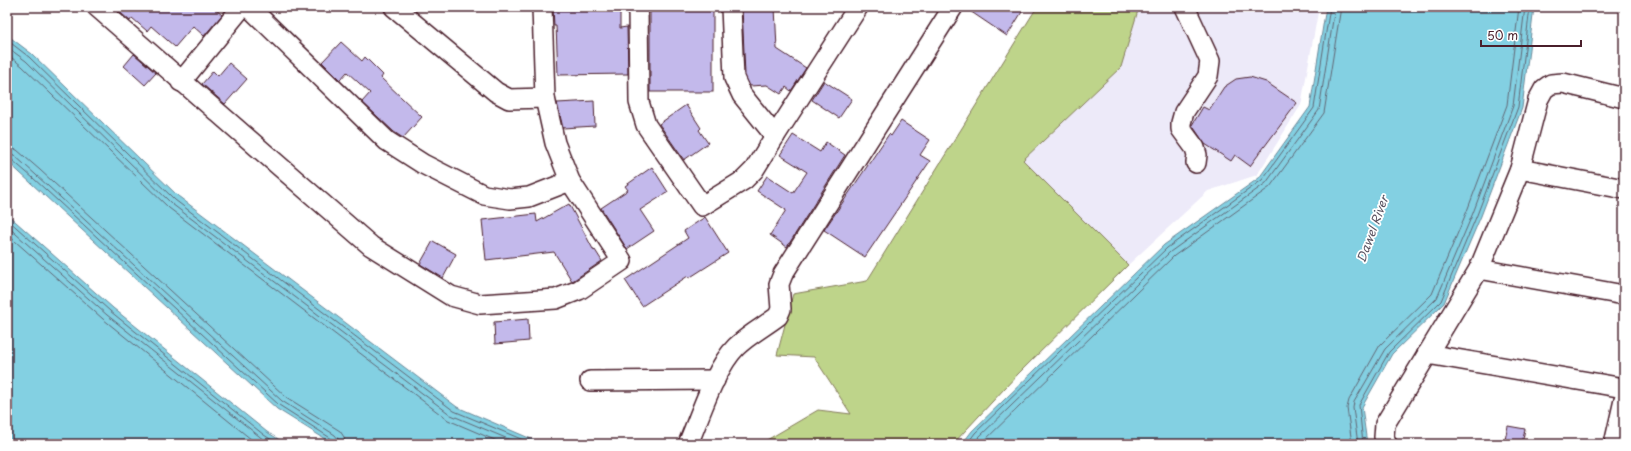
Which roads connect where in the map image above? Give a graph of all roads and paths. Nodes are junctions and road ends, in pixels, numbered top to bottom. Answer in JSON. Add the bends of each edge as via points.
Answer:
{"nodes":[{"id":1,"x":97,"y":7,"type":"edge"},
{"id":2,"x":242,"y":7,"type":"edge"},
{"id":3,"x":249,"y":7,"type":"edge"},
{"id":4,"x":394,"y":7,"type":"edge"},
{"id":5,"x":542,"y":7,"type":"edge"},
{"id":6,"x":638,"y":7,"type":"edge"},
{"id":7,"x":731,"y":7,"type":"edge"},
{"id":8,"x":858,"y":7,"type":"edge"},
{"id":9,"x":953,"y":7,"type":"edge"},
{"id":10,"x":1185,"y":7,"type":"edge"},
{"id":11,"x":181,"y":82,"type":"junction"},
{"id":12,"x":545,"y":98,"type":"junction"},
{"id":13,"x":1624,"y":98,"type":"edge"},
{"id":14,"x":774,"y":136,"type":"junction"},
{"id":15,"x":1196,"y":163,"type":"dead end"},
{"id":16,"x":1520,"y":169,"type":"junction"},
{"id":17,"x":570,"y":180,"type":"junction"},
{"id":18,"x":1624,"y":188,"type":"edge"},
{"id":19,"x":1479,"y":269,"type":"junction"},
{"id":20,"x":1624,"y":295,"type":"edge"},
{"id":21,"x":1427,"y":354,"type":"junction"},
{"id":22,"x":715,"y":380,"type":"junction"},
{"id":23,"x":590,"y":381,"type":"dead end"},
{"id":24,"x":1624,"y":388,"type":"edge"},
{"id":25,"x":1624,"y":400,"type":"edge"},
{"id":26,"x":688,"y":444,"type":"edge"},
{"id":27,"x":1387,"y":444,"type":"edge"},
{"id":28,"x":1614,"y":444,"type":"edge"}],
"edges":[{"from":1,"to":11,"type":"street"},
{"from":2,"to":11,"type":"street"},
{"from":3,"to":17,"type":"street","via":[[387,141],[430,167],[484,195],[510,199],[529,197]]},
{"from":4,"to":12,"type":"street","via":[[496,92],[509,99]]},
{"from":5,"to":12,"type":"street"},
{"from":6,"to":14,"type":"street","via":[[639,102],[642,115],[646,125],[702,206],[744,180],[754,170]]},
{"from":7,"to":14,"type":"street","via":[[734,78],[742,95]]},
{"from":8,"to":14,"type":"street"},
{"from":9,"to":22,"type":"street","via":[[783,274],[779,284],[778,316],[729,355]]},
{"from":10,"to":15,"type":"street","via":[[1210,61],[1208,76],[1184,112],[1181,123],[1181,129],[1195,148]]},
{"from":11,"to":17,"type":"street","via":[[371,246],[451,296],[465,301],[480,304],[556,299],[579,290],[622,261]]},
{"from":12,"to":17,"type":"street","via":[[555,143]]},
{"from":13,"to":16,"type":"street","via":[[1563,83],[1551,84],[1544,89],[1538,100]]},
{"from":16,"to":18,"type":"street"},
{"from":16,"to":19,"type":"street"},
{"from":19,"to":20,"type":"street"},
{"from":19,"to":21,"type":"street"},
{"from":21,"to":24,"type":"street"},
{"from":21,"to":27,"type":"street","via":[[1386,424],[1384,437]]},
{"from":22,"to":23,"type":"street"},
{"from":22,"to":26,"type":"street"},
{"from":25,"to":28,"type":"street"}]}
